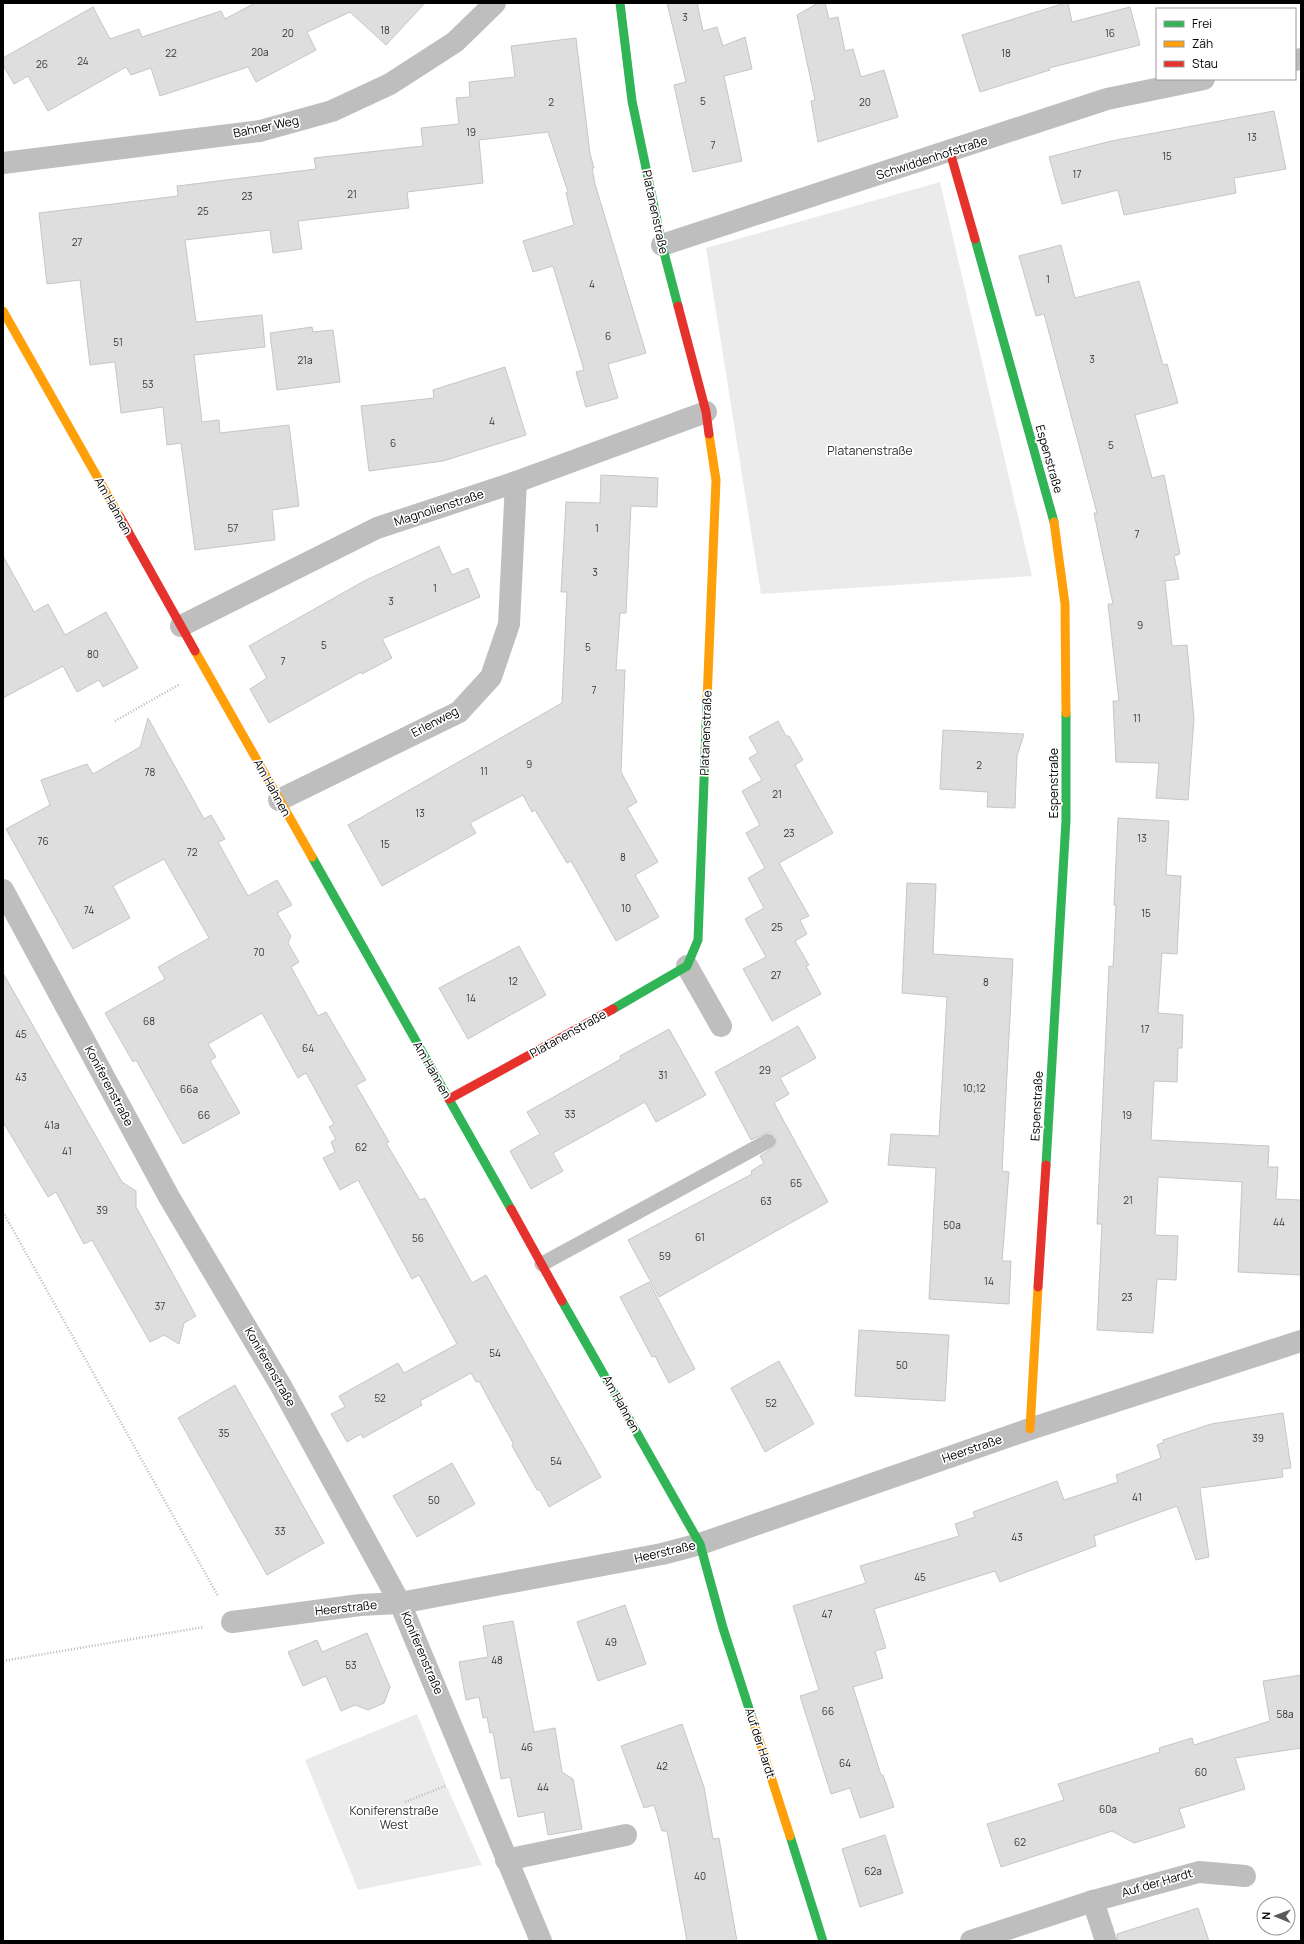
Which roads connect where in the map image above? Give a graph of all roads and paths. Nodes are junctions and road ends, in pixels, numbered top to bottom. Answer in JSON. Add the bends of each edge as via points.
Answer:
{"nodes":[{"id":1,"x":495,"y":3,"type":"edge"},
{"id":2,"x":620,"y":3,"type":"edge"},
{"id":3,"x":1199,"y":80,"type":"edge"},
{"id":4,"x":950,"y":152,"type":"junction"},
{"id":5,"x":3,"y":163,"type":"edge"},
{"id":6,"x":662,"y":245,"type":"junction"},
{"id":7,"x":3,"y":311,"type":"edge"},
{"id":8,"x":706,"y":412,"type":"junction"},
{"id":9,"x":516,"y":482,"type":"junction"},
{"id":10,"x":181,"y":626,"type":"junction"},
{"id":11,"x":206,"y":670,"type":"junction"},
{"id":12,"x":115,"y":721,"type":"dead end"},
{"id":13,"x":279,"y":800,"type":"junction"},
{"id":14,"x":3,"y":890,"type":"edge"},
{"id":15,"x":687,"y":966,"type":"junction"},
{"id":16,"x":721,"y":1026,"type":"dead end"},
{"id":17,"x":449,"y":1099,"type":"junction"},
{"id":18,"x":768,"y":1141,"type":"dead end"},
{"id":19,"x":3,"y":1212,"type":"edge"},
{"id":20,"x":542,"y":1264,"type":"junction"},
{"id":21,"x":1301,"y":1341,"type":"edge"},
{"id":22,"x":1030,"y":1429,"type":"junction"},
{"id":23,"x":700,"y":1544,"type":"junction"},
{"id":24,"x":400,"y":1603,"type":"junction"},
{"id":25,"x":232,"y":1622,"type":"junction"},
{"id":26,"x":3,"y":1661,"type":"edge"},
{"id":27,"x":473,"y":1774,"type":"junction"},
{"id":28,"x":405,"y":1802,"type":"dead end"},
{"id":29,"x":626,"y":1835,"type":"dead end"},
{"id":30,"x":506,"y":1860,"type":"junction"},
{"id":31,"x":1245,"y":1876,"type":"dead end"},
{"id":32,"x":1093,"y":1901,"type":"junction"},
{"id":33,"x":541,"y":1941,"type":"edge"},
{"id":34,"x":823,"y":1941,"type":"edge"},
{"id":35,"x":971,"y":1941,"type":"edge"},
{"id":36,"x":1106,"y":1941,"type":"edge"}],
"edges":[{"from":1,"to":5,"type":"street","name":"Bahner Weg","via":[[455,42],[390,84],[332,112],[260,131]]},
{"from":2,"to":6,"type":"street","name":"Platanenstraße","via":[[632,101]]},
{"from":3,"to":4,"type":"street","name":"Schwiddenhofstraße","via":[[1107,99]]},
{"from":4,"to":6,"type":"street","name":"Schwiddenhofstraße"},
{"from":4,"to":22,"type":"street","name":"Espenstraße","via":[[1054,521],[1065,604],[1066,820]]},
{"from":6,"to":8,"type":"street","name":"Platanenstraße"},
{"from":7,"to":10,"type":"street","name":"Am Hahnen"},
{"from":8,"to":9,"type":"street","name":"Magnolienstraße"},
{"from":8,"to":15,"type":"street","name":"Platanenstraße","via":[[716,480],[698,940]]},
{"from":9,"to":10,"type":"street","name":"Magnolienstraße","via":[[377,528]]},
{"from":9,"to":13,"type":"street","name":"Erlenweg","via":[[509,624],[492,677],[458,712]]},
{"from":10,"to":11,"type":"street","name":"Am Hahnen"},
{"from":11,"to":12,"type":"path"},
{"from":11,"to":13,"type":"street","name":"Am Hahnen"},
{"from":13,"to":17,"type":"street","name":"Am Hahnen"},
{"from":14,"to":24,"type":"street","name":"Koniferenstraße","via":[[169,1197],[282,1386]]},
{"from":15,"to":16,"type":"street"},
{"from":15,"to":17,"type":"street","name":"Platanenstraße","via":[[644,993]]},
{"from":17,"to":20,"type":"street","name":"Am Hahnen"},
{"from":18,"to":20,"type":"lane"},
{"from":19,"to":25,"type":"path"},
{"from":20,"to":23,"type":"street","name":"Am Hahnen"},
{"from":21,"to":22,"type":"street","name":"Heerstraße"},
{"from":22,"to":23,"type":"street","name":"Heerstraße"},
{"from":23,"to":24,"type":"street","name":"Heerstraße","via":[[662,1554]]},
{"from":23,"to":34,"type":"street","name":"Auf der Hardt","via":[[723,1628]]},
{"from":24,"to":25,"type":"street","name":"Heerstraße","via":[[360,1605]]},
{"from":24,"to":27,"type":"street","name":"Koniferenstraße"},
{"from":25,"to":26,"type":"path"},
{"from":27,"to":28,"type":"path"},
{"from":27,"to":30,"type":"street","name":"Koniferenstraße"},
{"from":29,"to":30,"type":"street"},
{"from":30,"to":33,"type":"street","name":"Koniferenstraße"},
{"from":31,"to":32,"type":"street","name":"Auf der Hardt","via":[[1199,1872]]},
{"from":32,"to":35,"type":"street","name":"Auf der Hardt"},
{"from":32,"to":36,"type":"street"}]}
